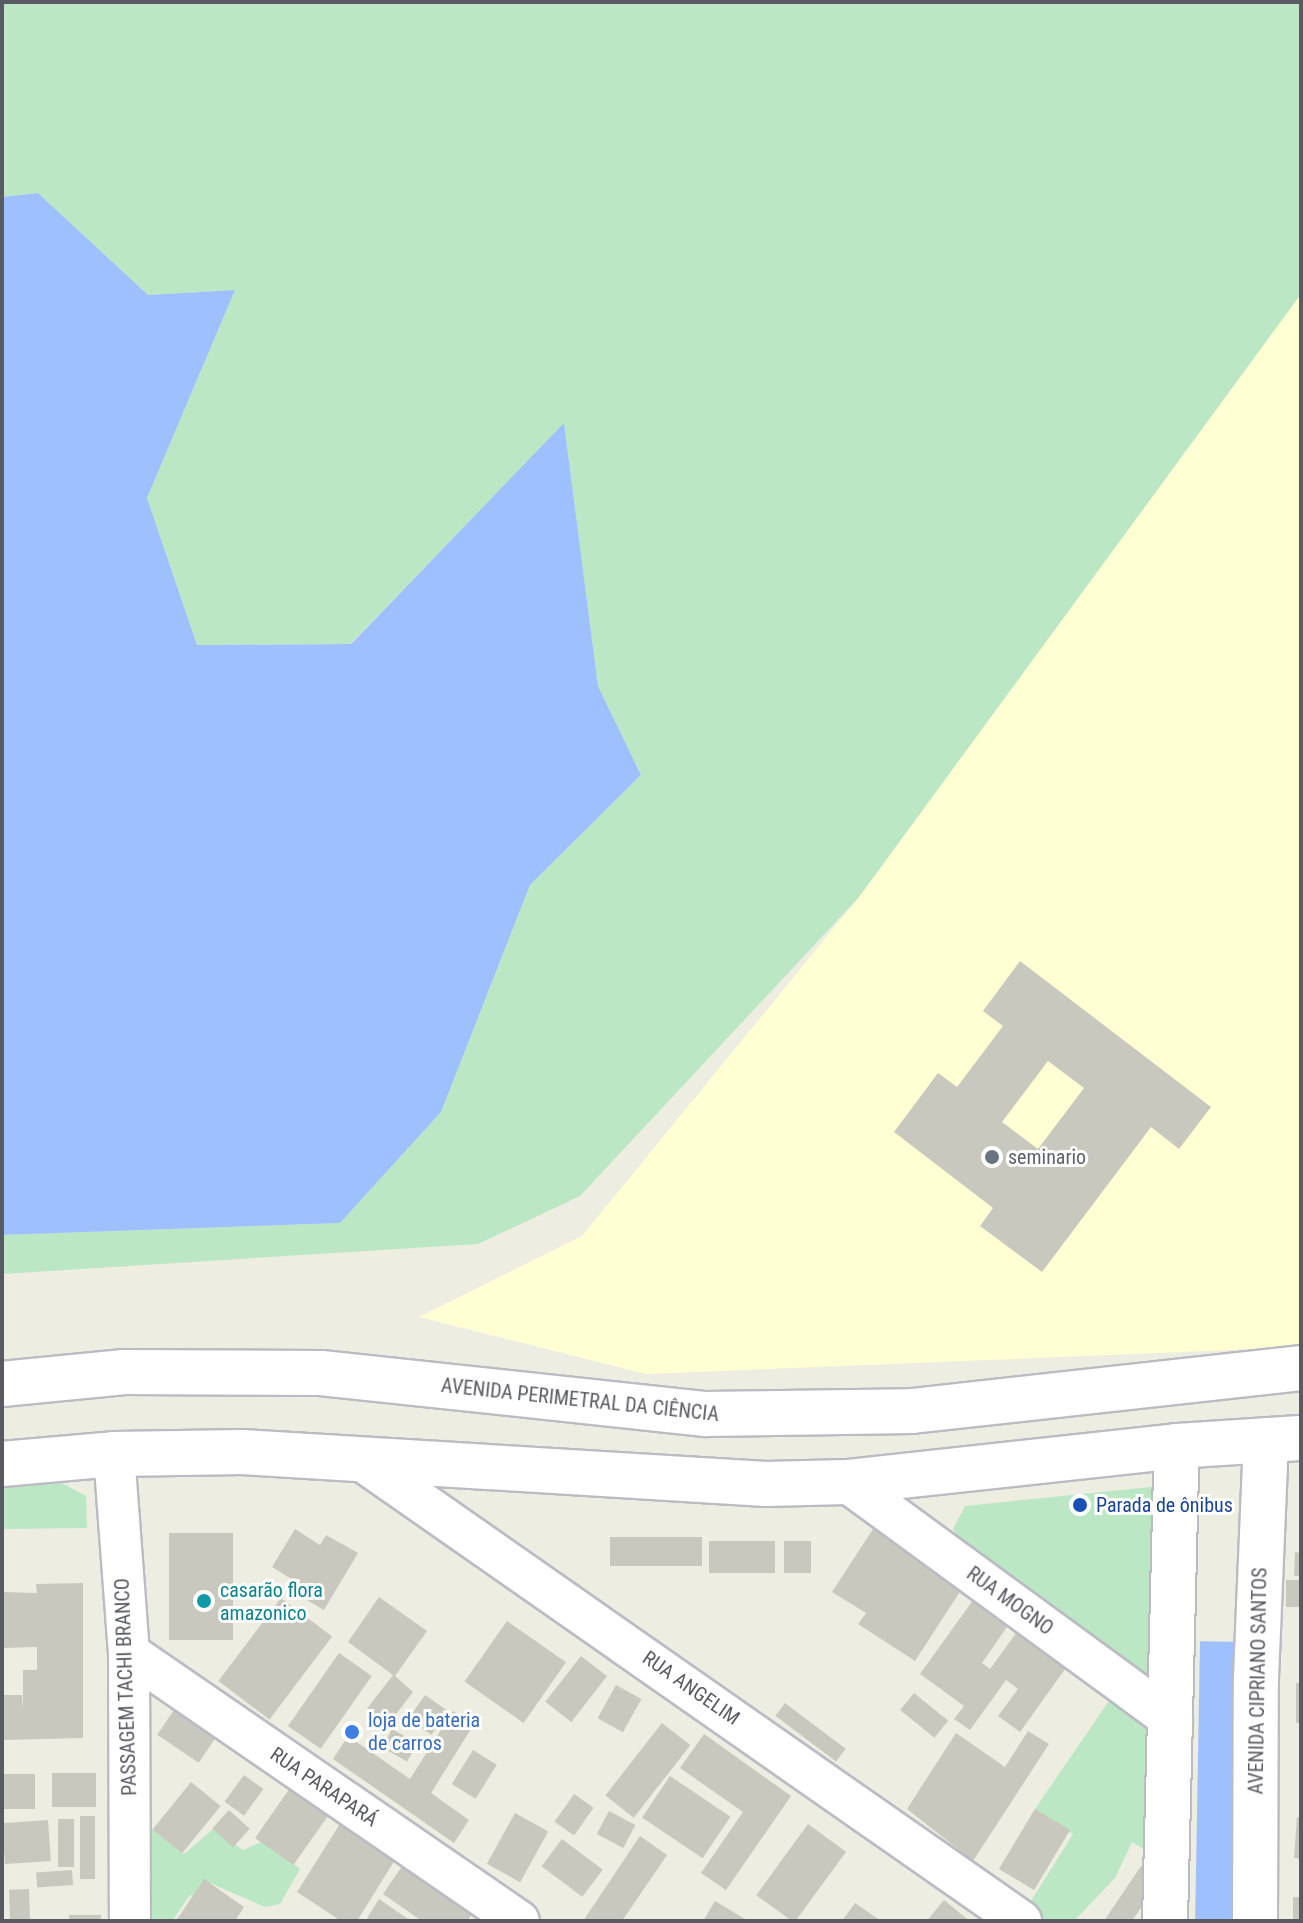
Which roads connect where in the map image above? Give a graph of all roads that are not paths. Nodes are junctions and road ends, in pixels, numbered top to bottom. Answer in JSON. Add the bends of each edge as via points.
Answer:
{"nodes":[{"id":1,"x":1301,"y":1368,"type":"edge"},
{"id":2,"x":2,"y":1384,"type":"edge"},
{"id":3,"x":1283,"y":1439,"type":"edge"},
{"id":4,"x":1177,"y":1446,"type":"junction"},
{"id":5,"x":114,"y":1454,"type":"junction"},
{"id":6,"x":358,"y":1458,"type":"junction"},
{"id":7,"x":2,"y":1464,"type":"edge"},
{"id":8,"x":847,"y":1482,"type":"junction"},
{"id":9,"x":129,"y":1653,"type":"junction"},
{"id":10,"x":1172,"y":1720,"type":"junction"},
{"id":11,"x":130,"y":1921,"type":"edge"},
{"id":12,"x":519,"y":1921,"type":"edge"},
{"id":13,"x":1021,"y":1921,"type":"edge"},
{"id":14,"x":1165,"y":1921,"type":"edge"},
{"id":15,"x":1255,"y":1921,"type":"edge"}],
"edges":[{"from":1,"to":2,"type":"main road","name":"AVENIDA PERIMETRAL DA CIÊNCIA","via":[[912,1411],[706,1414],[321,1373],[124,1372]]},
{"from":3,"to":4,"type":"main road"},
{"from":3,"to":15,"type":"main road","name":"AVENIDA CIPRIANO SANTOS","via":[[1256,1678]]},
{"from":4,"to":8,"type":"main road"},
{"from":4,"to":10,"type":"main road"},
{"from":5,"to":6,"type":"main road","via":[[242,1452]]},
{"from":5,"to":7,"type":"main road"},
{"from":5,"to":9,"type":"street","name":"PASSAGEM TACHI BRANCO"},
{"from":6,"to":8,"type":"main road","via":[[766,1484]]},
{"from":6,"to":13,"type":"street","name":"RUA ANGELIM"},
{"from":8,"to":10,"type":"street","name":"RUA MOGNO"},
{"from":9,"to":11,"type":"street","name":"PASSAGEM TACHI BRANCO"},
{"from":9,"to":12,"type":"street","name":"RUA PARAPARÁ"},
{"from":10,"to":14,"type":"main road"}]}
